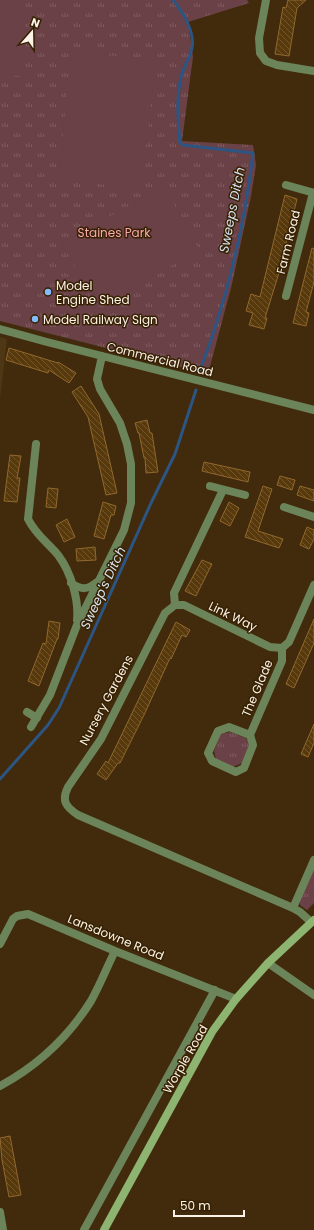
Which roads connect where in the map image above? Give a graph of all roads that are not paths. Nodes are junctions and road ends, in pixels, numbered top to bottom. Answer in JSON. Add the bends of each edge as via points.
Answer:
{"nodes":[{"id":1,"x":266,"y":0,"type":"edge"},
{"id":2,"x":314,"y":71,"type":"edge"},
{"id":3,"x":286,"y":185,"type":"dead end"},
{"id":4,"x":313,"y":193,"type":"edge"},
{"id":5,"x":286,"y":296,"type":"dead end"},
{"id":6,"x":0,"y":329,"type":"edge"},
{"id":7,"x":102,"y":356,"type":"junction"},
{"id":8,"x":314,"y":410,"type":"edge"},
{"id":9,"x":36,"y":444,"type":"dead end"},
{"id":10,"x":210,"y":486,"type":"dead end"},
{"id":11,"x":223,"y":490,"type":"junction"},
{"id":12,"x":245,"y":495,"type":"dead end"},
{"id":13,"x":284,"y":507,"type":"dead end"},
{"id":14,"x":314,"y":517,"type":"edge"},
{"id":15,"x":99,"y":580,"type":"junction"},
{"id":16,"x":71,"y":583,"type":"junction"},
{"id":17,"x":314,"y":585,"type":"edge"},
{"id":18,"x":174,"y":606,"type":"junction"},
{"id":19,"x":77,"y":625,"type":"junction"},
{"id":20,"x":282,"y":648,"type":"junction"},
{"id":21,"x":27,"y":712,"type":"dead end"},
{"id":22,"x":36,"y":718,"type":"junction"},
{"id":23,"x":30,"y":727,"type":"dead end"},
{"id":24,"x":250,"y":735,"type":"junction"},
{"id":25,"x":314,"y":860,"type":"edge"},
{"id":26,"x":293,"y":908,"type":"junction"},
{"id":27,"x":313,"y":921,"type":"edge"},
{"id":28,"x":0,"y":944,"type":"edge"},
{"id":29,"x":115,"y":951,"type":"junction"},
{"id":30,"x":268,"y":963,"type":"junction"},
{"id":31,"x":215,"y":990,"type":"junction"},
{"id":32,"x":314,"y":995,"type":"edge"},
{"id":33,"x":236,"y":999,"type":"junction"},
{"id":34,"x":0,"y":1086,"type":"edge"},
{"id":35,"x":0,"y":1212,"type":"edge"},
{"id":36,"x":3,"y":1230,"type":"edge"},
{"id":37,"x":84,"y":1230,"type":"edge"},
{"id":38,"x":104,"y":1230,"type":"edge"}],
"edges":[{"from":1,"to":2,"type":"street","via":[[259,38],[260,53],[266,60],[277,65]]},
{"from":3,"to":4,"type":"street"},
{"from":4,"to":5,"type":"street","name":"Farm Road"},
{"from":6,"to":7,"type":"street","name":"Commercial Road"},
{"from":7,"to":8,"type":"street","name":"Commercial Road"},
{"from":7,"to":15,"type":"street","via":[[97,379],[120,423],[127,444],[132,488],[124,530]]},
{"from":9,"to":16,"type":"street","via":[[28,519],[33,529],[58,555]]},
{"from":10,"to":11,"type":"street"},
{"from":11,"to":12,"type":"street"},
{"from":11,"to":18,"type":"street","via":[[174,593]]},
{"from":13,"to":14,"type":"street"},
{"from":15,"to":16,"type":"street","via":[[90,588],[80,589]]},
{"from":15,"to":19,"type":"street"},
{"from":16,"to":19,"type":"street","via":[[78,610]]},
{"from":17,"to":20,"type":"street","name":"The Glade","via":[[289,642]]},
{"from":18,"to":20,"type":"street","name":"Link Way","via":[[184,606],[270,647]]},
{"from":18,"to":26,"type":"street","name":"Nursery Gardens","via":[[165,613],[101,739],[64,794],[65,803],[78,815]]},
{"from":19,"to":22,"type":"street","via":[[50,695]]},
{"from":20,"to":24,"type":"street","name":"The Glade","via":[[282,661]]},
{"from":21,"to":22,"type":"street"},
{"from":22,"to":23,"type":"street"},
{"from":24,"to":24,"type":"street","name":"The Glade","via":[[253,745],[244,768],[236,772],[212,761],[208,753],[218,731],[228,727]]},
{"from":25,"to":26,"type":"street"},
{"from":26,"to":27,"type":"street","name":"Nursery Gardens"},
{"from":27,"to":30,"type":"street","name":"Worple Road"},
{"from":28,"to":29,"type":"street","name":"Lansdowne Road","via":[[13,920],[17,916],[28,914]]},
{"from":29,"to":31,"type":"street","name":"Lansdowne Road"},
{"from":29,"to":34,"type":"street","via":[[91,1000],[72,1027],[43,1057]]},
{"from":30,"to":32,"type":"street"},
{"from":30,"to":33,"type":"street","name":"Worple Road"},
{"from":31,"to":33,"type":"street","name":"Lansdowne Road"},
{"from":31,"to":37,"type":"street","name":"Worple Road"},
{"from":33,"to":38,"type":"street","name":"Worple Road","via":[[208,1040]]},
{"from":35,"to":36,"type":"street"}]}
